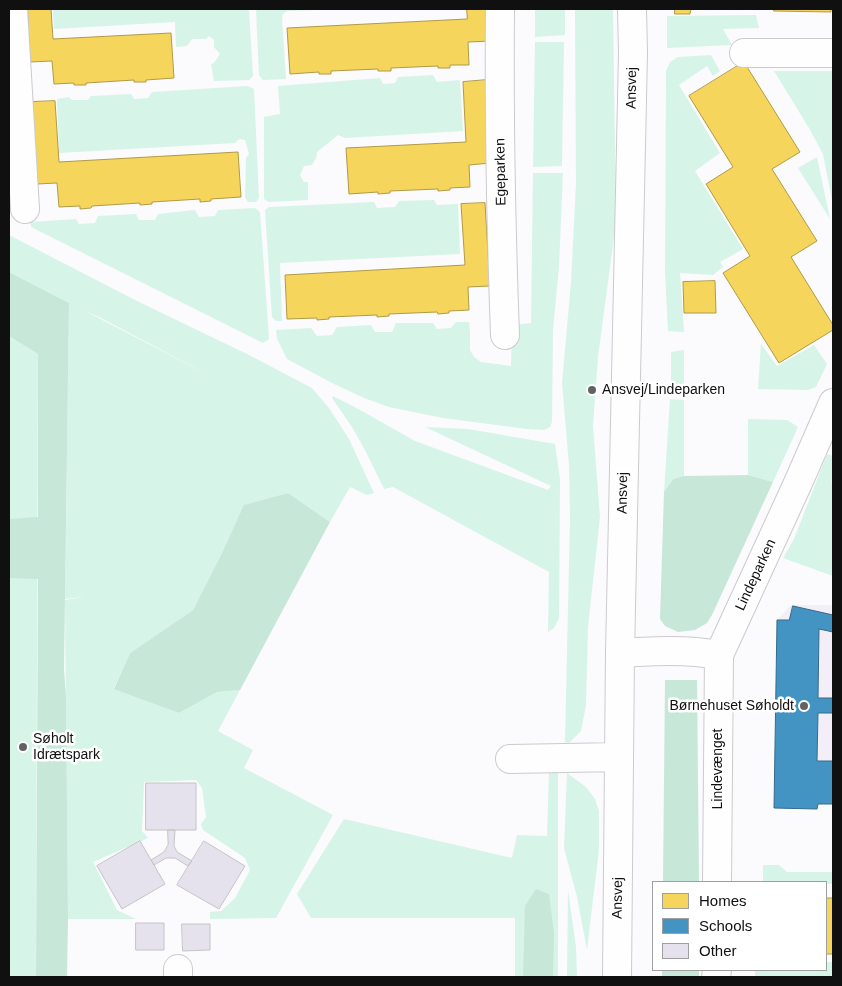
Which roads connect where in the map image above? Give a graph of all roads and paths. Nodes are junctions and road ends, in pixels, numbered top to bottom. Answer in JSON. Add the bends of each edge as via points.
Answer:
{"nodes":[{"id":1,"x":13,"y":9,"type":"edge"},
{"id":2,"x":500,"y":9,"type":"edge"},
{"id":3,"x":632,"y":9,"type":"edge"},
{"id":4,"x":833,"y":53,"type":"edge"},
{"id":5,"x":744,"y":54,"type":"dead end"},
{"id":6,"x":26,"y":210,"type":"dead end"},
{"id":7,"x":505,"y":335,"type":"dead end"},
{"id":8,"x":833,"y":403,"type":"edge"},
{"id":9,"x":620,"y":653,"type":"junction"},
{"id":10,"x":719,"y":656,"type":"junction"},
{"id":11,"x":619,"y":757,"type":"junction"},
{"id":12,"x":510,"y":759,"type":"dead end"},
{"id":13,"x":717,"y":881,"type":"edge"},
{"id":14,"x":617,"y":977,"type":"edge"}],
"edges":[{"from":1,"to":6,"type":"street"},
{"from":2,"to":7,"type":"street","name":"Egeparken","via":[[500,186]]},
{"from":3,"to":9,"type":"street","name":"Ansvej"},
{"from":4,"to":5,"type":"street"},
{"from":8,"to":10,"type":"street","name":"Lindeparken"},
{"from":9,"to":10,"type":"street","via":[[699,652]]},
{"from":9,"to":11,"type":"street","name":"Ansvej"},
{"from":10,"to":13,"type":"street","name":"Lindevænget"},
{"from":11,"to":12,"type":"street"},
{"from":11,"to":14,"type":"street","name":"Ansvej"}]}
